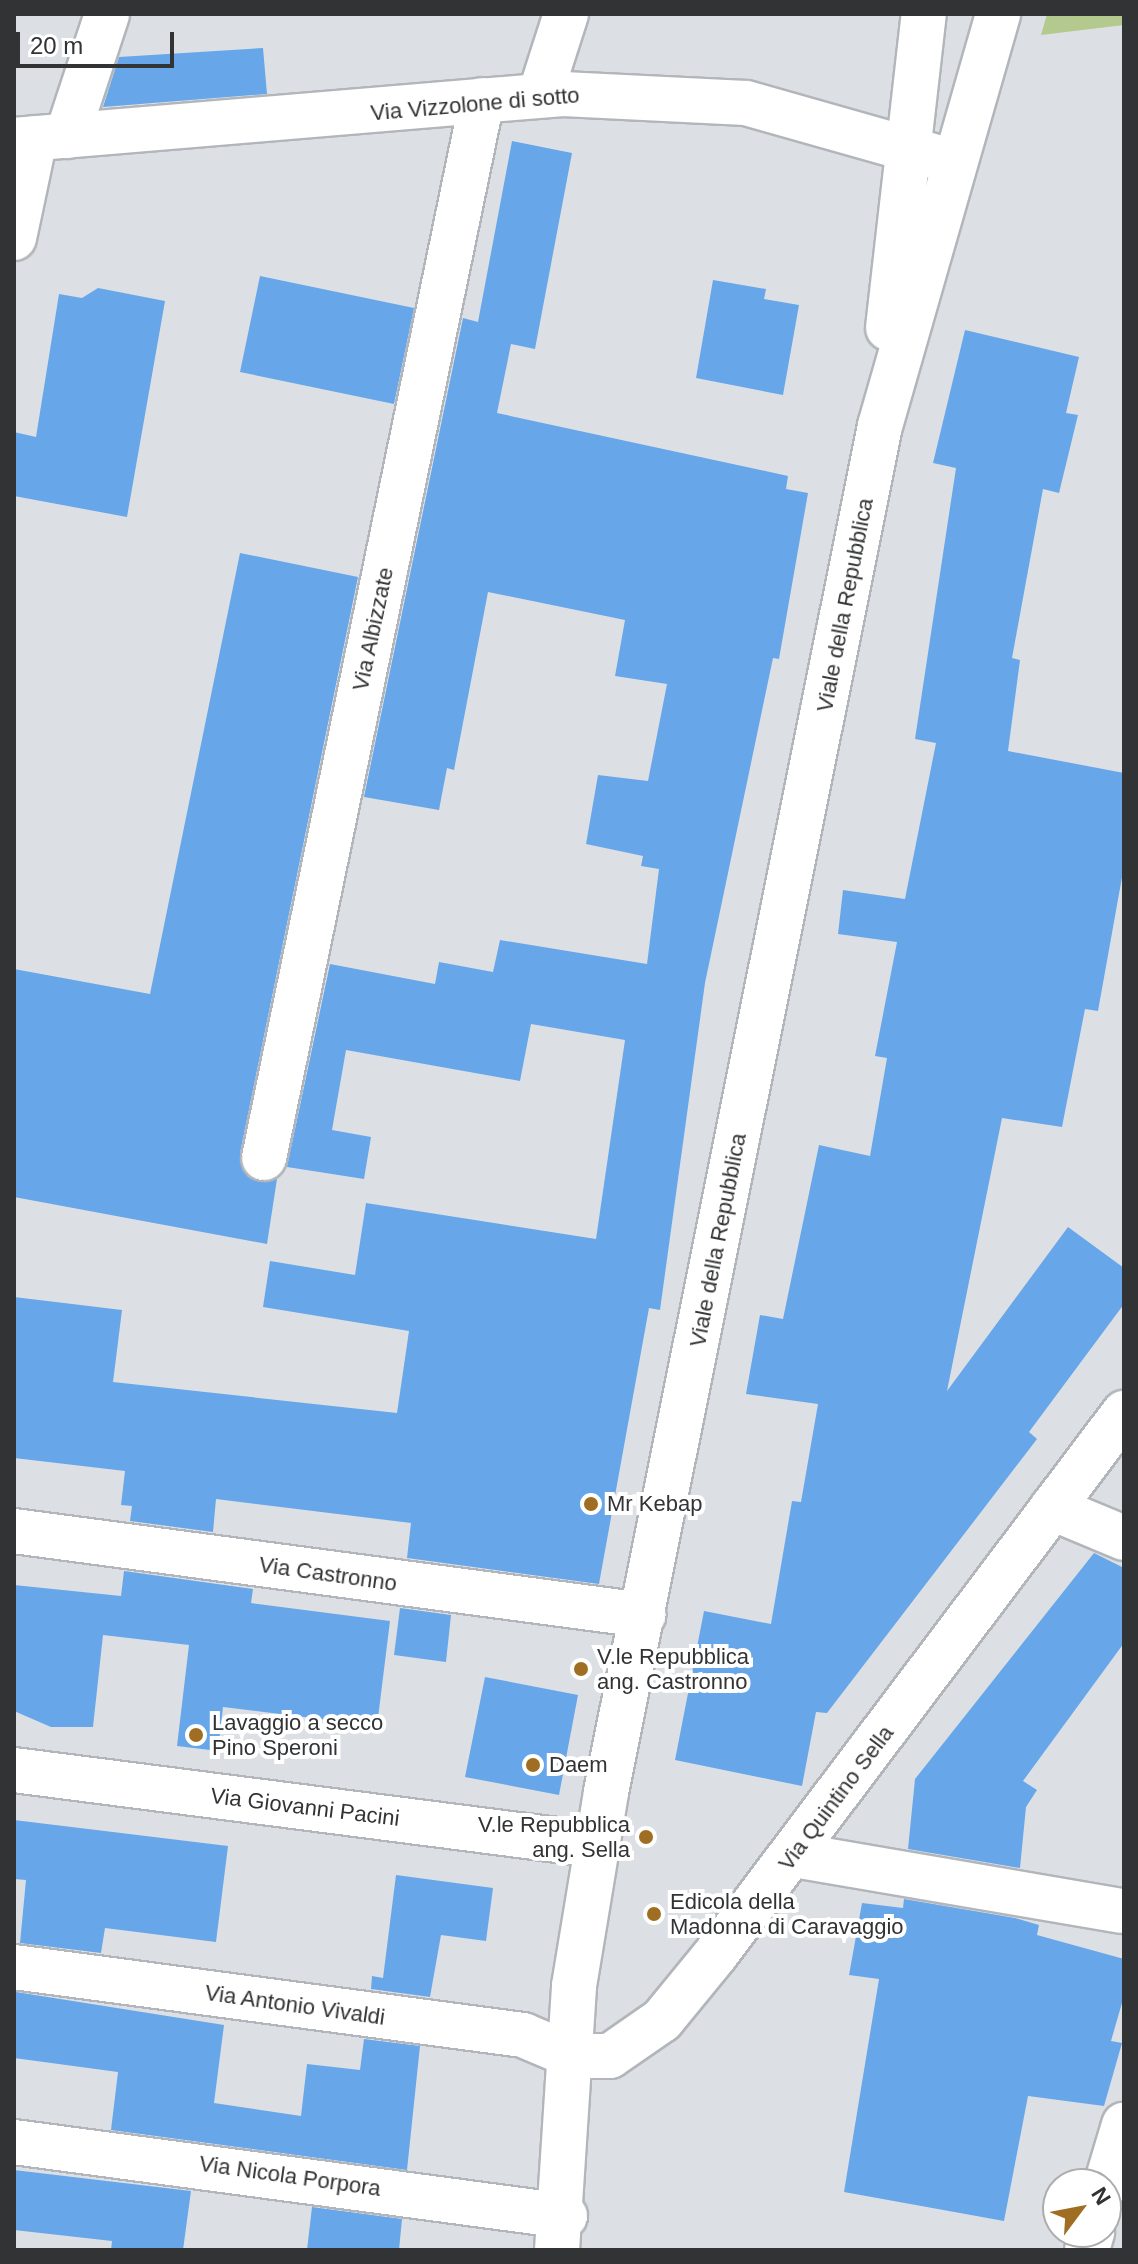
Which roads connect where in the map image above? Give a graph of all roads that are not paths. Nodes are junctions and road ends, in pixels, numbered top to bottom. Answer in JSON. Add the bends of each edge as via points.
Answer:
{"nodes":[{"id":1,"x":107,"y":14,"type":"edge"},
{"id":2,"x":566,"y":14,"type":"edge"},
{"id":3,"x":924,"y":14,"type":"edge"},
{"id":4,"x":998,"y":14,"type":"edge"},
{"id":5,"x":540,"y":95,"type":"junction"},
{"id":6,"x":482,"y":100,"type":"junction"},
{"id":7,"x":39,"y":138,"type":"edge"},
{"id":8,"x":903,"y":146,"type":"junction"},
{"id":9,"x":955,"y":162,"type":"junction"},
{"id":10,"x":14,"y":238,"type":"edge"},
{"id":11,"x":880,"y":426,"type":"junction"},
{"id":12,"x":264,"y":1158,"type":"dead end"},
{"id":13,"x":1124,"y":1413,"type":"edge"},
{"id":14,"x":1052,"y":1508,"type":"junction"},
{"id":15,"x":14,"y":1531,"type":"edge"},
{"id":16,"x":1124,"y":1538,"type":"edge"},
{"id":17,"x":643,"y":1615,"type":"junction"},
{"id":18,"x":14,"y":1770,"type":"edge"},
{"id":19,"x":596,"y":1845,"type":"junction"},
{"id":20,"x":794,"y":1855,"type":"junction"},
{"id":21,"x":1121,"y":1911,"type":"dead end"},
{"id":22,"x":14,"y":1967,"type":"edge"},
{"id":23,"x":573,"y":2056,"type":"junction"},
{"id":24,"x":1124,"y":2125,"type":"edge"},
{"id":25,"x":14,"y":2142,"type":"edge"},
{"id":26,"x":1111,"y":2168,"type":"edge"},
{"id":27,"x":561,"y":2233,"type":"edge"}],
"edges":[{"from":1,"to":7,"type":"street"},
{"from":2,"to":5,"type":"street"},
{"from":3,"to":8,"type":"street","name":"Viale della Repubblica"},
{"from":4,"to":9,"type":"street","name":"Viale della Repubblica"},
{"from":5,"to":6,"type":"street","name":"Via Vizzolone di sotto"},
{"from":5,"to":8,"type":"street","name":"Via Vizzolone di sotto","via":[[746,103]]},
{"from":6,"to":7,"type":"street","name":"Via Vizzolone di sotto"},
{"from":6,"to":12,"type":"street","name":"Via Albizzate"},
{"from":7,"to":10,"type":"street"},
{"from":8,"to":9,"type":"street","name":"Via Vizzolone di sotto"},
{"from":8,"to":11,"type":"street","name":"Viale della Repubblica"},
{"from":9,"to":11,"type":"street","name":"Viale della Repubblica"},
{"from":11,"to":17,"type":"street","name":"Viale della Repubblica"},
{"from":13,"to":14,"type":"street","name":"Via Quintino Sella"},
{"from":14,"to":16,"type":"street"},
{"from":14,"to":20,"type":"street","name":"Via Quintino Sella"},
{"from":15,"to":17,"type":"street","name":"Via Castronno"},
{"from":17,"to":19,"type":"street","name":"Viale della Repubblica"},
{"from":18,"to":19,"type":"street","name":"Via Giovanni Pacini"},
{"from":19,"to":23,"type":"street","name":"Viale della Repubblica","via":[[577,1961]]},
{"from":20,"to":21,"type":"street"},
{"from":20,"to":23,"type":"street","name":"Via Quintino Sella","via":[[662,2020],[610,2056]]},
{"from":22,"to":23,"type":"street","name":"Via Antonio Vivaldi","via":[[523,2035]]},
{"from":23,"to":27,"type":"street"},
{"from":24,"to":26,"type":"street"},
{"from":25,"to":27,"type":"street","name":"Via Nicola Porpora"}]}
